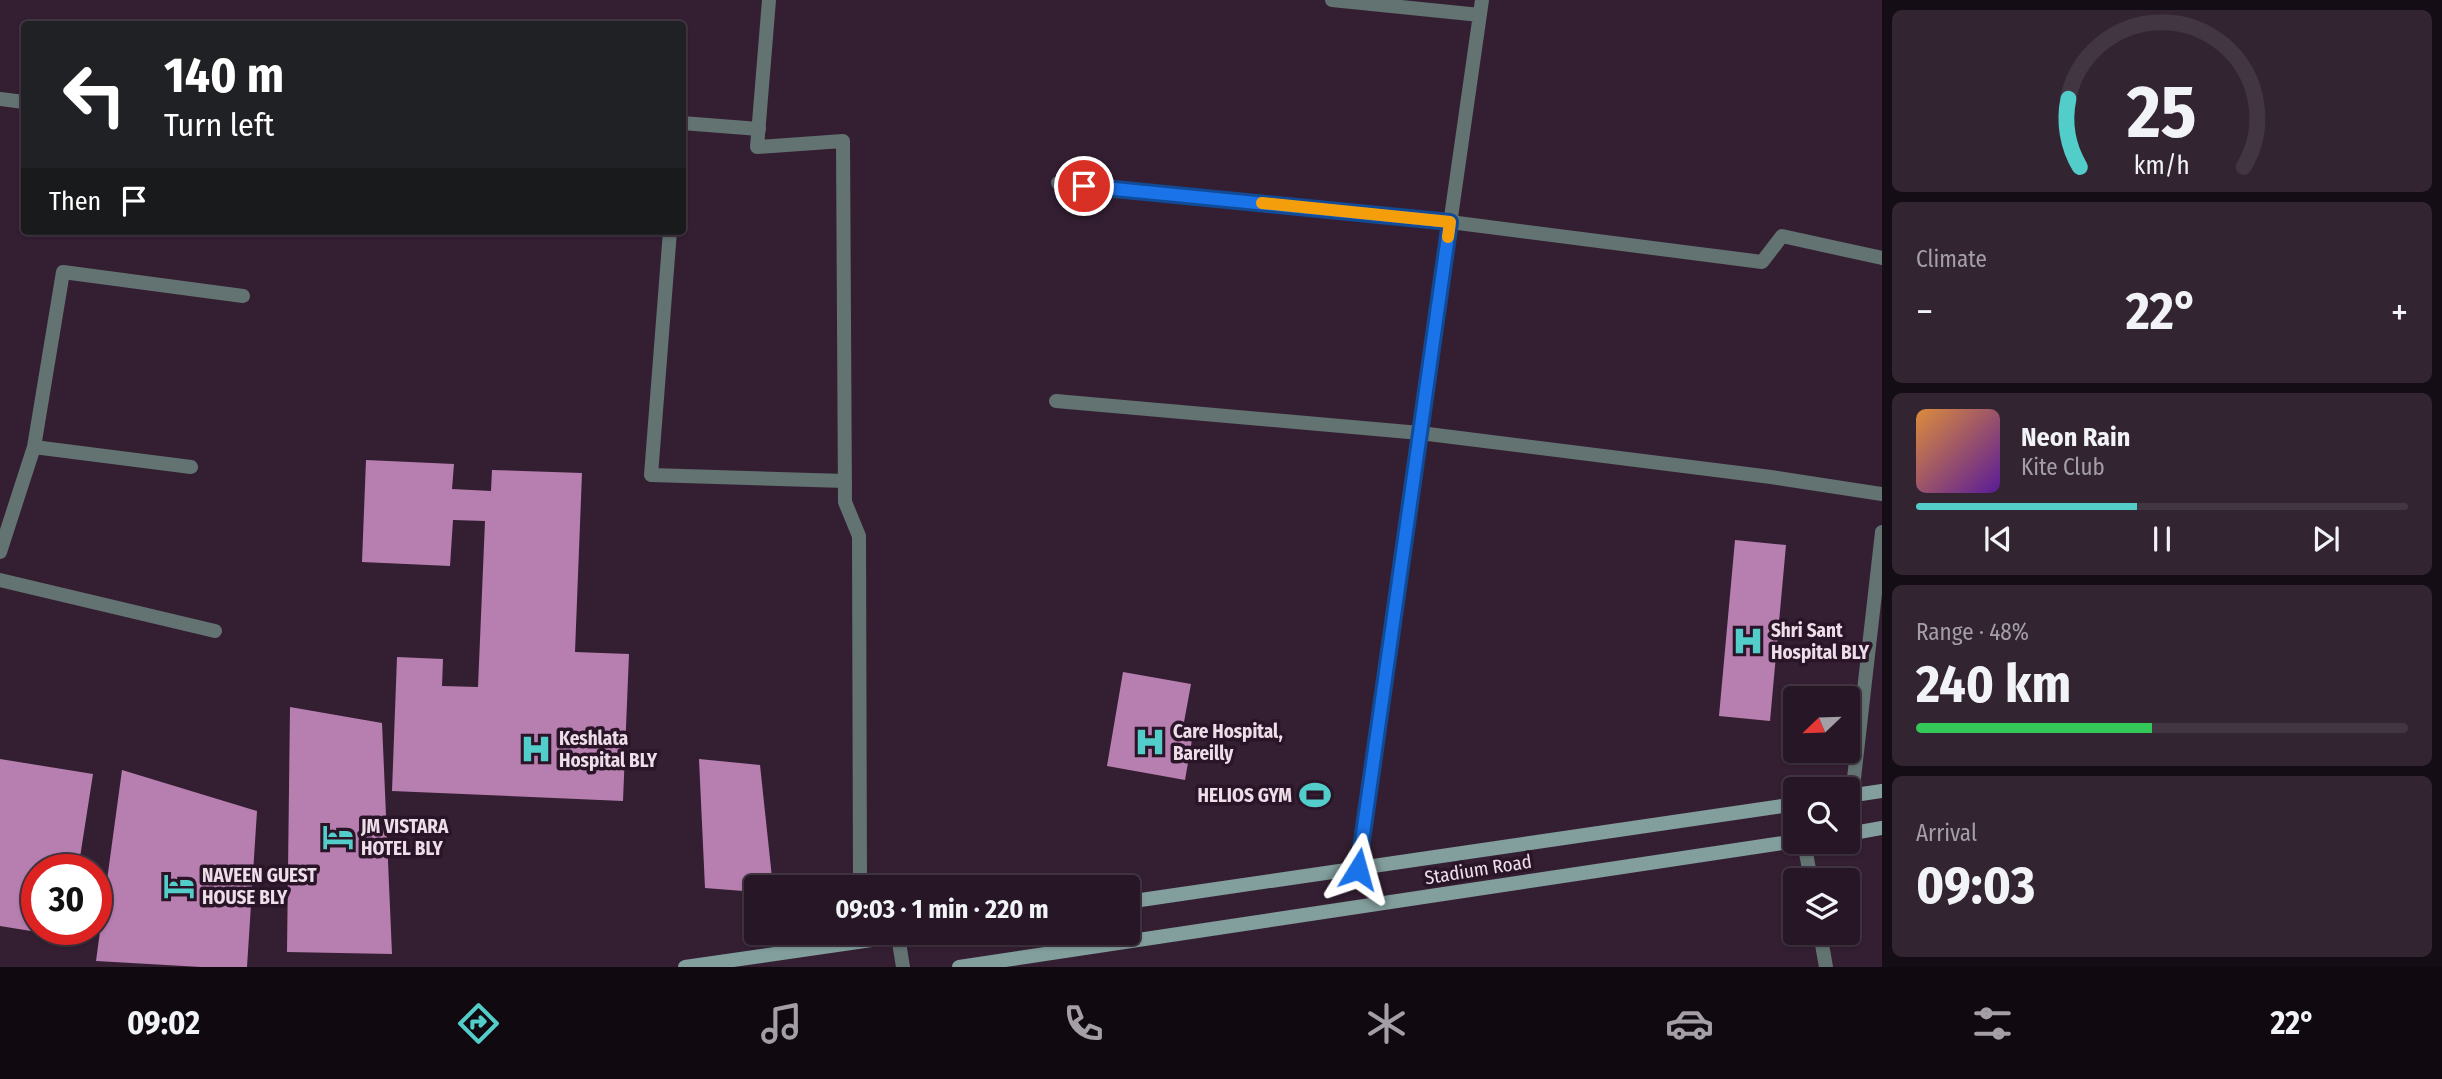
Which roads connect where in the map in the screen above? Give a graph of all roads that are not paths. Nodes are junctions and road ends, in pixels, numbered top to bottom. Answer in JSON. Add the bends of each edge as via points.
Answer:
{"nodes":[{"id":1,"x":769,"y":0,"type":"edge"},
{"id":2,"x":1332,"y":0,"type":"edge"},
{"id":3,"x":1481,"y":7,"type":"edge"},
{"id":4,"x":0,"y":99,"type":"edge"},
{"id":5,"x":21,"y":102,"type":"edge"},
{"id":6,"x":686,"y":123,"type":"edge"},
{"id":7,"x":759,"y":130,"type":"junction"},
{"id":8,"x":1058,"y":183,"type":"dead end"},
{"id":9,"x":1450,"y":222,"type":"junction"},
{"id":10,"x":670,"y":235,"type":"edge"},
{"id":11,"x":1882,"y":258,"type":"edge"},
{"id":12,"x":243,"y":296,"type":"dead end"},
{"id":13,"x":1056,"y":401,"type":"dead end"},
{"id":14,"x":1420,"y":433,"type":"junction"},
{"id":15,"x":34,"y":447,"type":"junction"},
{"id":16,"x":191,"y":467,"type":"dead end"},
{"id":17,"x":845,"y":481,"type":"junction"},
{"id":18,"x":1882,"y":494,"type":"edge"},
{"id":19,"x":1882,"y":532,"type":"edge"},
{"id":20,"x":0,"y":552,"type":"edge"},
{"id":21,"x":0,"y":580,"type":"edge"},
{"id":22,"x":215,"y":631,"type":"dead end"},
{"id":23,"x":1852,"y":777,"type":"edge"},
{"id":24,"x":1882,"y":791,"type":"edge"},
{"id":25,"x":1860,"y":794,"type":"edge"},
{"id":26,"x":1783,"y":806,"type":"edge"},
{"id":27,"x":1882,"y":828,"type":"edge"},
{"id":28,"x":1860,"y":831,"type":"edge"},
{"id":29,"x":1783,"y":843,"type":"edge"},
{"id":30,"x":1358,"y":869,"type":"junction"},
{"id":31,"x":860,"y":875,"type":"edge"},
{"id":32,"x":1140,"y":900,"type":"edge"},
{"id":33,"x":813,"y":945,"type":"edge"},
{"id":34,"x":899,"y":945,"type":"edge"},
{"id":35,"x":1822,"y":945,"type":"edge"},
{"id":36,"x":685,"y":967,"type":"edge"},
{"id":37,"x":903,"y":967,"type":"edge"},
{"id":38,"x":959,"y":967,"type":"edge"},
{"id":39,"x":1826,"y":967,"type":"edge"}],
"edges":[{"from":1,"to":7,"type":"street"},
{"from":2,"to":3,"type":"street"},
{"from":3,"to":9,"type":"street"},
{"from":4,"to":5,"type":"street"},
{"from":6,"to":7,"type":"street"},
{"from":7,"to":17,"type":"street","via":[[757,147],[843,141]]},
{"from":8,"to":9,"type":"street"},
{"from":9,"to":11,"type":"street","via":[[1762,262],[1782,236]]},
{"from":9,"to":14,"type":"street"},
{"from":10,"to":17,"type":"street","via":[[651,475]]},
{"from":12,"to":15,"type":"street","via":[[63,272]]},
{"from":13,"to":14,"type":"street"},
{"from":14,"to":18,"type":"street"},
{"from":14,"to":30,"type":"street"},
{"from":15,"to":16,"type":"street"},
{"from":15,"to":20,"type":"street"},
{"from":17,"to":31,"type":"street","via":[[845,502],[859,536]]},
{"from":19,"to":23,"type":"street"},
{"from":21,"to":22,"type":"street"},
{"from":24,"to":25,"type":"main road"},
{"from":26,"to":30,"type":"main road","name":"Stadium Road"},
{"from":27,"to":28,"type":"main road"},
{"from":29,"to":38,"type":"main road","name":"Stadium Road"},
{"from":30,"to":32,"type":"main road","name":"Stadium Road"},
{"from":33,"to":36,"type":"main road"},
{"from":34,"to":37,"type":"street"},
{"from":35,"to":39,"type":"street"}]}
